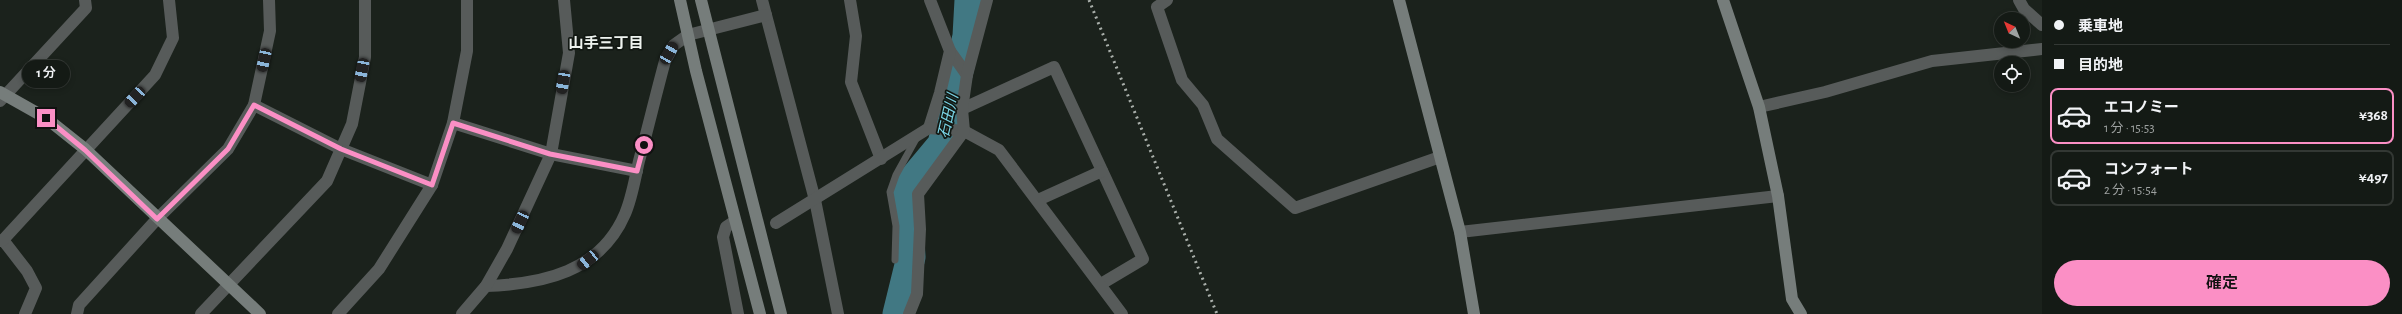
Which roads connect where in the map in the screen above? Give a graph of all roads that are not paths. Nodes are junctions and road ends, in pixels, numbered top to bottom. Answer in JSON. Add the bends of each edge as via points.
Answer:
{"nodes":[{"id":1,"x":85,"y":0,"type":"edge"},
{"id":2,"x":169,"y":0,"type":"edge"},
{"id":3,"x":269,"y":0,"type":"edge"},
{"id":4,"x":365,"y":0,"type":"edge"},
{"id":5,"x":467,"y":0,"type":"edge"},
{"id":6,"x":564,"y":0,"type":"edge"},
{"id":7,"x":680,"y":0,"type":"edge"},
{"id":8,"x":701,"y":0,"type":"edge"},
{"id":9,"x":762,"y":0,"type":"edge"},
{"id":10,"x":850,"y":0,"type":"edge"},
{"id":11,"x":930,"y":0,"type":"edge"},
{"id":12,"x":987,"y":0,"type":"edge"},
{"id":13,"x":1167,"y":0,"type":"edge"},
{"id":14,"x":1399,"y":0,"type":"edge"},
{"id":15,"x":1723,"y":0,"type":"edge"},
{"id":16,"x":2019,"y":0,"type":"edge"},
{"id":17,"x":766,"y":15,"type":"junction"},
{"id":18,"x":2042,"y":25,"type":"edge"},
{"id":19,"x":708,"y":30,"type":"junction"},
{"id":20,"x":688,"y":36,"type":"junction"},
{"id":21,"x":2042,"y":49,"type":"edge"},
{"id":22,"x":950,"y":51,"type":"junction"},
{"id":23,"x":967,"y":75,"type":"junction"},
{"id":24,"x":2,"y":96,"type":"edge"},
{"id":25,"x":254,"y":105,"type":"junction"},
{"id":26,"x":1759,"y":107,"type":"junction"},
{"id":27,"x":962,"y":109,"type":"junction"},
{"id":28,"x":453,"y":123,"type":"junction"},
{"id":29,"x":929,"y":128,"type":"junction"},
{"id":30,"x":964,"y":131,"type":"junction"},
{"id":31,"x":918,"y":136,"type":"junction"},
{"id":32,"x":341,"y":149,"type":"junction"},
{"id":33,"x":85,"y":150,"type":"junction"},
{"id":34,"x":550,"y":154,"type":"junction"},
{"id":35,"x":1440,"y":157,"type":"junction"},
{"id":36,"x":881,"y":159,"type":"junction"},
{"id":37,"x":637,"y":171,"type":"junction"},
{"id":38,"x":1102,"y":172,"type":"junction"},
{"id":39,"x":432,"y":185,"type":"junction"},
{"id":40,"x":1778,"y":196,"type":"junction"},
{"id":41,"x":815,"y":200,"type":"junction"},
{"id":42,"x":1038,"y":200,"type":"junction"},
{"id":43,"x":157,"y":219,"type":"junction"},
{"id":44,"x":735,"y":221,"type":"junction"},
{"id":45,"x":776,"y":223,"type":"dead end"},
{"id":46,"x":1460,"y":232,"type":"junction"},
{"id":47,"x":1,"y":240,"type":"edge"},
{"id":48,"x":895,"y":260,"type":"dead end"},
{"id":49,"x":229,"y":284,"type":"junction"},
{"id":50,"x":1101,"y":284,"type":"junction"},
{"id":51,"x":486,"y":286,"type":"junction"},
{"id":52,"x":25,"y":314,"type":"edge"},
{"id":53,"x":77,"y":314,"type":"edge"},
{"id":54,"x":201,"y":314,"type":"edge"},
{"id":55,"x":260,"y":314,"type":"edge"},
{"id":56,"x":338,"y":314,"type":"edge"},
{"id":57,"x":462,"y":314,"type":"edge"},
{"id":58,"x":738,"y":314,"type":"edge"},
{"id":59,"x":760,"y":314,"type":"edge"},
{"id":60,"x":781,"y":314,"type":"edge"},
{"id":61,"x":838,"y":314,"type":"edge"},
{"id":62,"x":909,"y":314,"type":"edge"},
{"id":63,"x":1122,"y":314,"type":"edge"},
{"id":64,"x":1474,"y":314,"type":"edge"},
{"id":65,"x":1801,"y":314,"type":"edge"}],
"edges":[{"from":1,"to":24,"type":"street","via":[[86,8]]},
{"from":2,"to":33,"type":"street","via":[[173,38],[155,75]]},
{"from":3,"to":25,"type":"street","via":[[270,31]]},
{"from":4,"to":32,"type":"street","via":[[365,57],[352,124]]},
{"from":5,"to":28,"type":"street","via":[[467,51]]},
{"from":6,"to":34,"type":"street","via":[[569,53]]},
{"from":7,"to":20,"type":"street"},
{"from":8,"to":19,"type":"street"},
{"from":9,"to":17,"type":"street"},
{"from":10,"to":36,"type":"street","via":[[856,36],[851,82]]},
{"from":11,"to":22,"type":"street"},
{"from":12,"to":23,"type":"street"},
{"from":13,"to":35,"type":"street","via":[[1157,7],[1182,80],[1203,105],[1217,139],[1296,208]]},
{"from":14,"to":35,"type":"street"},
{"from":15,"to":26,"type":"street"},
{"from":16,"to":18,"type":"street","via":[[2024,9]]},
{"from":17,"to":19,"type":"street"},
{"from":17,"to":41,"type":"street"},
{"from":19,"to":20,"type":"street"},
{"from":19,"to":60,"type":"street"},
{"from":20,"to":37,"type":"street","via":[[674,45],[665,61]]},
{"from":20,"to":44,"type":"street"},
{"from":21,"to":26,"type":"street","via":[[1932,61],[1825,92]]},
{"from":22,"to":23,"type":"street"},
{"from":22,"to":29,"type":"street"},
{"from":23,"to":27,"type":"street"},
{"from":24,"to":33,"type":"street","via":[[46,118]]},
{"from":25,"to":32,"type":"street"},
{"from":25,"to":43,"type":"street","via":[[228,149]]},
{"from":26,"to":40,"type":"street"},
{"from":27,"to":30,"type":"street"},
{"from":27,"to":38,"type":"street","via":[[1054,66]]},
{"from":28,"to":34,"type":"street"},
{"from":28,"to":39,"type":"street"},
{"from":29,"to":30,"type":"street"},
{"from":29,"to":31,"type":"street"},
{"from":30,"to":42,"type":"street","via":[[999,150]]},
{"from":30,"to":62,"type":"street","via":[[918,194],[920,229],[917,294]]},
{"from":31,"to":36,"type":"street"},
{"from":31,"to":48,"type":"lane","via":[[896,175],[890,192],[896,226]]},
{"from":32,"to":39,"type":"street"},
{"from":32,"to":49,"type":"street","via":[[327,181]]},
{"from":33,"to":43,"type":"street"},
{"from":33,"to":47,"type":"street"},
{"from":34,"to":37,"type":"street"},
{"from":34,"to":51,"type":"street","via":[[507,249]]},
{"from":35,"to":46,"type":"street"},
{"from":36,"to":41,"type":"street"},
{"from":37,"to":51,"type":"street","via":[[623,219],[606,245],[579,267],[551,278]]},
{"from":38,"to":42,"type":"street"},
{"from":38,"to":50,"type":"street","via":[[1143,259]]},
{"from":39,"to":56,"type":"street","via":[[379,269]]},
{"from":40,"to":46,"type":"street"},
{"from":40,"to":65,"type":"street","via":[[1792,299]]},
{"from":41,"to":45,"type":"street"},
{"from":41,"to":61,"type":"street"},
{"from":42,"to":50,"type":"street"},
{"from":43,"to":49,"type":"street"},
{"from":43,"to":53,"type":"street","via":[[79,305]]},
{"from":44,"to":58,"type":"street","via":[[726,227],[723,237]]},
{"from":44,"to":59,"type":"street"},
{"from":46,"to":64,"type":"street"},
{"from":47,"to":52,"type":"street","via":[[27,271],[36,288]]},
{"from":49,"to":54,"type":"street"},
{"from":49,"to":55,"type":"street"},
{"from":50,"to":63,"type":"street"},
{"from":51,"to":57,"type":"street"}]}
